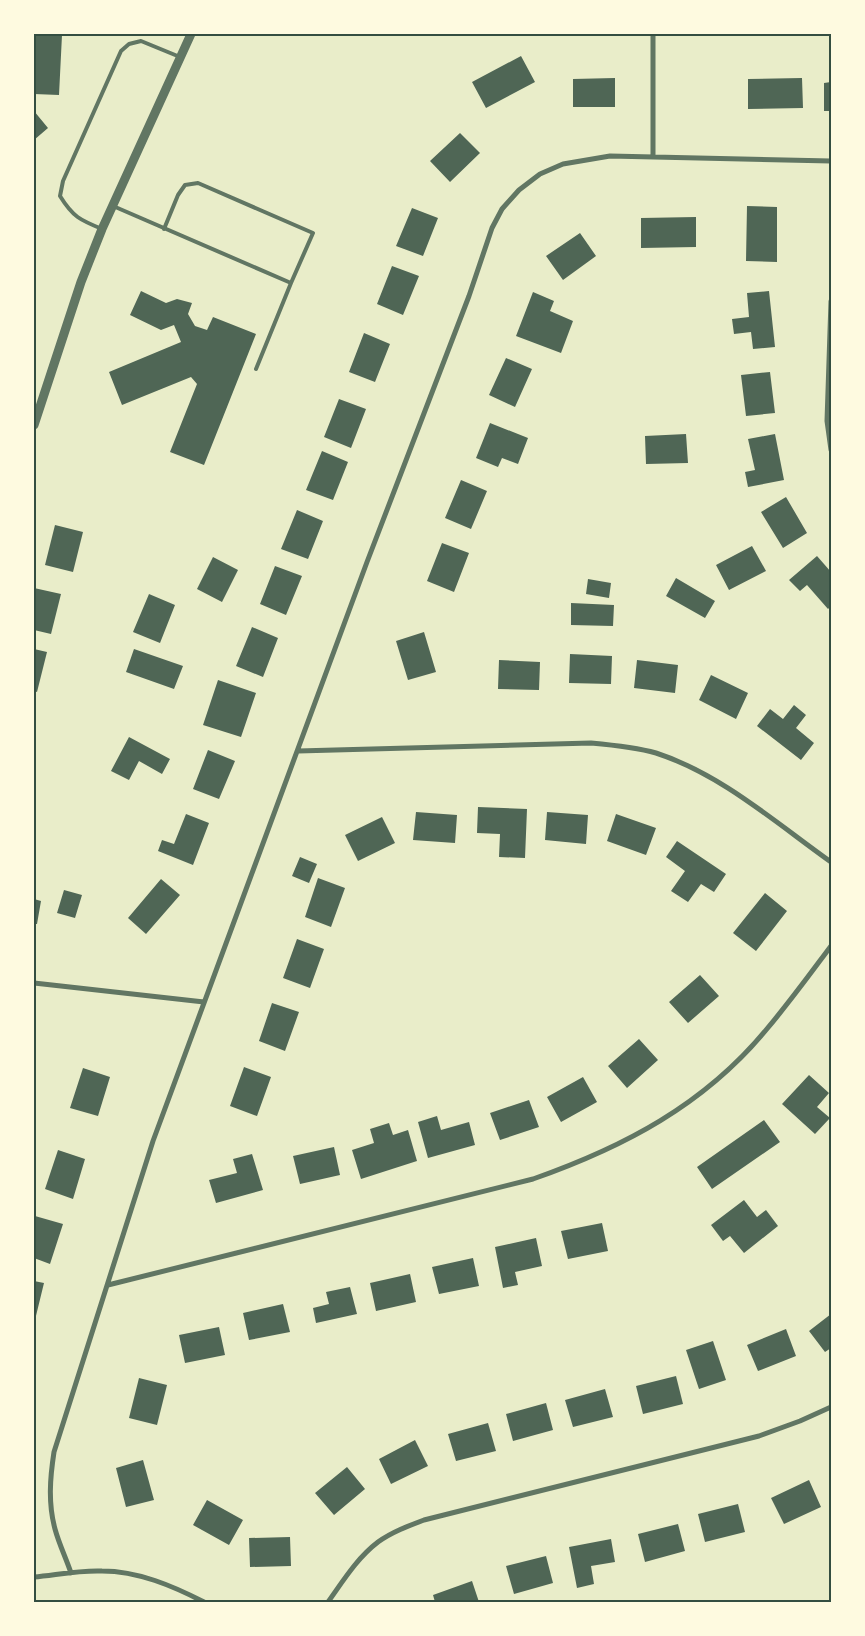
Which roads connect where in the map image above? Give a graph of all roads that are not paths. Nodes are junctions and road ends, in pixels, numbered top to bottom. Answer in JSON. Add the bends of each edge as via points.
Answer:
{"nodes":[{"id":1,"x":191,"y":34,"type":"edge"},
{"id":2,"x":653,"y":34,"type":"edge"},
{"id":3,"x":180,"y":57,"type":"junction"},
{"id":4,"x":653,"y":158,"type":"junction"},
{"id":5,"x":831,"y":161,"type":"edge"},
{"id":6,"x":113,"y":206,"type":"junction"},
{"id":7,"x":102,"y":229,"type":"junction"},
{"id":8,"x":164,"y":229,"type":"junction"},
{"id":9,"x":291,"y":283,"type":"junction"},
{"id":10,"x":831,"y":301,"type":"edge"},
{"id":11,"x":256,"y":369,"type":"dead end"},
{"id":12,"x":34,"y":425,"type":"edge"},
{"id":13,"x":831,"y":450,"type":"edge"},
{"id":14,"x":298,"y":751,"type":"junction"},
{"id":15,"x":831,"y":862,"type":"edge"},
{"id":16,"x":831,"y":946,"type":"edge"},
{"id":17,"x":34,"y":983,"type":"edge"},
{"id":18,"x":204,"y":1002,"type":"junction"},
{"id":19,"x":108,"y":1285,"type":"junction"},
{"id":20,"x":831,"y":1407,"type":"edge"},
{"id":21,"x":71,"y":1573,"type":"junction"},
{"id":22,"x":34,"y":1577,"type":"edge"},
{"id":23,"x":204,"y":1602,"type":"edge"},
{"id":24,"x":328,"y":1602,"type":"edge"}],
"edges":[{"from":1,"to":3,"type":"street"},
{"from":2,"to":4,"type":"street"},
{"from":3,"to":6,"type":"street"},
{"from":3,"to":7,"type":"lane","via":[[141,41],[129,44],[121,51],[60,196],[78,219]]},
{"from":4,"to":5,"type":"street"},
{"from":4,"to":14,"type":"street","via":[[610,156],[563,164],[533,179],[502,209],[492,228]]},
{"from":6,"to":7,"type":"street"},
{"from":6,"to":8,"type":"lane"},
{"from":7,"to":12,"type":"street"},
{"from":8,"to":9,"type":"lane"},
{"from":8,"to":9,"type":"lane","via":[[185,185],[198,183],[313,234]]},
{"from":9,"to":11,"type":"lane"},
{"from":10,"to":13,"type":"street","via":[[827,421]]},
{"from":14,"to":15,"type":"street","via":[[591,743],[655,753],[691,767],[732,791]]},
{"from":14,"to":18,"type":"street"},
{"from":16,"to":19,"type":"street","via":[[766,1031],[736,1062],[680,1108],[617,1146],[533,1178]]},
{"from":17,"to":18,"type":"street"},
{"from":18,"to":19,"type":"street","via":[[153,1141]]},
{"from":19,"to":21,"type":"street","via":[[54,1452],[50,1477],[50,1503],[55,1528]]},
{"from":20,"to":24,"type":"street","via":[[759,1436],[424,1520],[400,1529],[378,1542],[362,1557]]},
{"from":21,"to":22,"type":"street"},
{"from":21,"to":23,"type":"street","via":[[122,1572],[155,1580]]}]}
